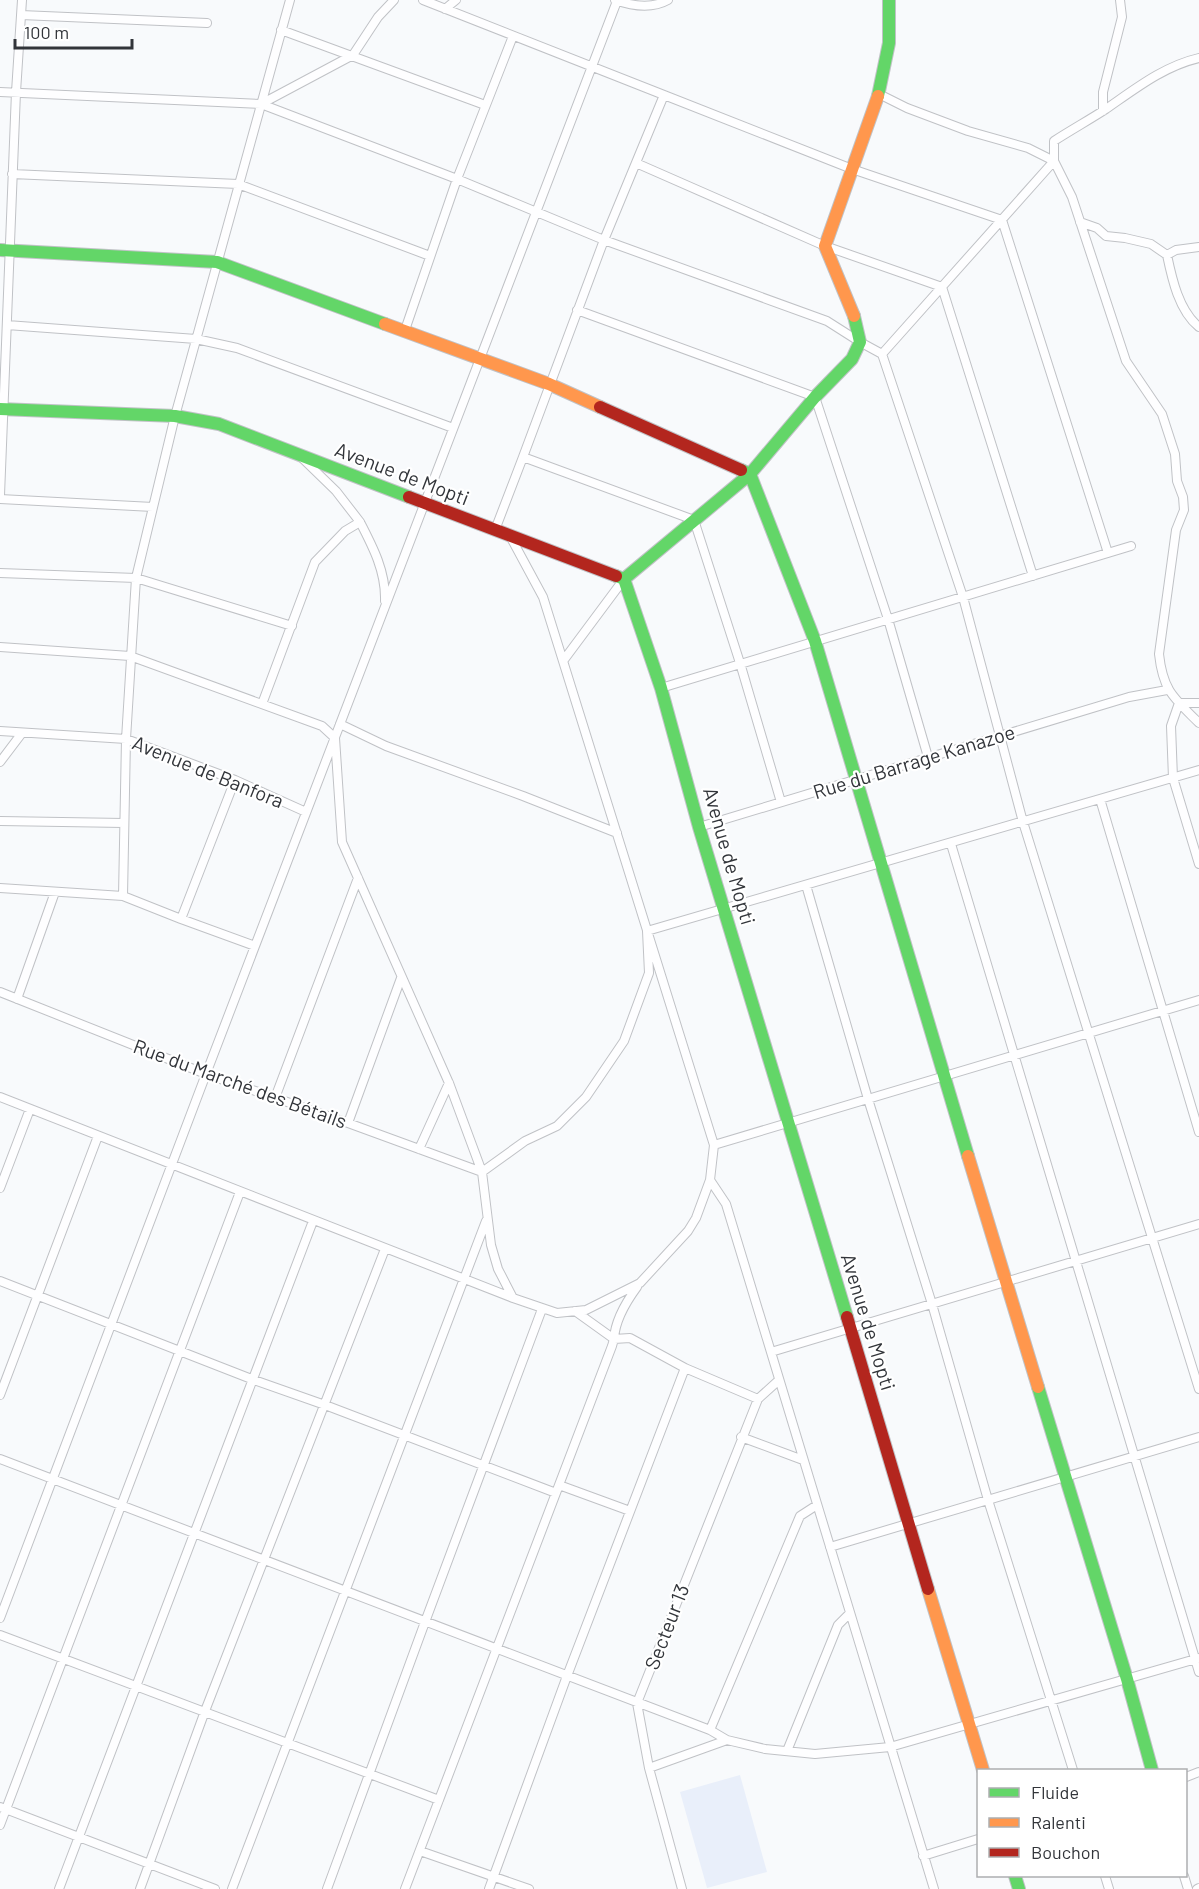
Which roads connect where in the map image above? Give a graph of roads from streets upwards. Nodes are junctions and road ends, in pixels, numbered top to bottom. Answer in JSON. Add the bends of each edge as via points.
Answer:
{"nodes":[{"id":1,"x":22,"y":0,"type":"edge"},
{"id":2,"x":290,"y":0,"type":"edge"},
{"id":3,"x":394,"y":0,"type":"edge"},
{"id":4,"x":423,"y":0,"type":"edge"},
{"id":5,"x":456,"y":0,"type":"edge"},
{"id":6,"x":668,"y":0,"type":"edge"},
{"id":7,"x":888,"y":0,"type":"edge"},
{"id":8,"x":1120,"y":0,"type":"edge"},
{"id":9,"x":616,"y":1,"type":"edge"},
{"id":10,"x":446,"y":9,"type":"junction"},
{"id":11,"x":21,"y":15,"type":"junction"},
{"id":12,"x":207,"y":23,"type":"dead end"},
{"id":13,"x":281,"y":30,"type":"junction"},
{"id":14,"x":513,"y":36,"type":"junction"},
{"id":15,"x":353,"y":55,"type":"junction"},
{"id":16,"x":1199,"y":58,"type":"edge"},
{"id":17,"x":592,"y":67,"type":"junction"},
{"id":18,"x":0,"y":92,"type":"edge"},
{"id":19,"x":16,"y":92,"type":"junction"},
{"id":20,"x":879,"y":94,"type":"junction"},
{"id":21,"x":664,"y":95,"type":"junction"},
{"id":22,"x":261,"y":104,"type":"junction"},
{"id":23,"x":485,"y":105,"type":"junction"},
{"id":24,"x":1103,"y":111,"type":"junction"},
{"id":25,"x":1054,"y":161,"type":"junction"},
{"id":26,"x":636,"y":163,"type":"junction"},
{"id":27,"x":852,"y":169,"type":"junction"},
{"id":28,"x":12,"y":174,"type":"junction"},
{"id":29,"x":457,"y":179,"type":"junction"},
{"id":30,"x":238,"y":184,"type":"junction"},
{"id":31,"x":536,"y":212,"type":"junction"},
{"id":32,"x":1002,"y":220,"type":"junction"},
{"id":33,"x":1080,"y":222,"type":"junction"},
{"id":34,"x":604,"y":240,"type":"junction"},
{"id":35,"x":825,"y":246,"type":"junction"},
{"id":36,"x":1199,"y":247,"type":"edge"},
{"id":37,"x":5,"y":250,"type":"edge"},
{"id":38,"x":1167,"y":255,"type":"junction"},
{"id":39,"x":430,"y":256,"type":"junction"},
{"id":40,"x":217,"y":262,"type":"junction"},
{"id":41,"x":942,"y":287,"type":"junction"},
{"id":42,"x":577,"y":310,"type":"junction"},
{"id":43,"x":7,"y":325,"type":"junction"},
{"id":44,"x":1199,"y":327,"type":"edge"},
{"id":45,"x":405,"y":330,"type":"junction"},
{"id":46,"x":196,"y":339,"type":"junction"},
{"id":47,"x":860,"y":342,"type":"junction"},
{"id":48,"x":882,"y":354,"type":"junction"},
{"id":49,"x":480,"y":357,"type":"junction"},
{"id":50,"x":549,"y":384,"type":"junction"},
{"id":51,"x":815,"y":397,"type":"junction"},
{"id":52,"x":2,"y":409,"type":"edge"},
{"id":53,"x":175,"y":416,"type":"junction"},
{"id":54,"x":453,"y":428,"type":"junction"},
{"id":55,"x":300,"y":455,"type":"junction"},
{"id":56,"x":523,"y":457,"type":"junction"},
{"id":57,"x":750,"y":474,"type":"junction"},
{"id":58,"x":0,"y":497,"type":"edge"},
{"id":59,"x":425,"y":503,"type":"junction"},
{"id":60,"x":153,"y":507,"type":"junction"},
{"id":61,"x":694,"y":520,"type":"junction"},
{"id":62,"x":360,"y":522,"type":"junction"},
{"id":63,"x":495,"y":530,"type":"junction"},
{"id":64,"x":510,"y":536,"type":"junction"},
{"id":65,"x":1131,"y":546,"type":"dead end"},
{"id":66,"x":1108,"y":553,"type":"junction"},
{"id":67,"x":0,"y":573,"type":"edge"},
{"id":68,"x":1033,"y":576,"type":"junction"},
{"id":69,"x":136,"y":578,"type":"junction"},
{"id":70,"x":624,"y":579,"type":"junction"},
{"id":71,"x":963,"y":597,"type":"junction"},
{"id":72,"x":385,"y":607,"type":"junction"},
{"id":73,"x":888,"y":619,"type":"junction"},
{"id":74,"x":292,"y":626,"type":"junction"},
{"id":75,"x":815,"y":641,"type":"junction"},
{"id":76,"x":0,"y":647,"type":"edge"},
{"id":77,"x":130,"y":656,"type":"junction"},
{"id":78,"x":563,"y":661,"type":"junction"},
{"id":79,"x":740,"y":663,"type":"junction"},
{"id":80,"x":661,"y":688,"type":"junction"},
{"id":81,"x":1167,"y":690,"type":"junction"},
{"id":82,"x":1179,"y":703,"type":"junction"},
{"id":83,"x":1199,"y":703,"type":"edge"},
{"id":84,"x":262,"y":704,"type":"junction"},
{"id":85,"x":1199,"y":723,"type":"edge"},
{"id":86,"x":340,"y":724,"type":"junction"},
{"id":87,"x":0,"y":731,"type":"edge"},
{"id":88,"x":22,"y":733,"type":"junction"},
{"id":89,"x":999,"y":736,"type":"junction"},
{"id":90,"x":335,"y":738,"type":"junction"},
{"id":91,"x":126,"y":739,"type":"junction"},
{"id":92,"x":928,"y":758,"type":"junction"},
{"id":93,"x":0,"y":762,"type":"edge"},
{"id":94,"x":1199,"y":770,"type":"edge"},
{"id":95,"x":1173,"y":778,"type":"junction"},
{"id":96,"x":857,"y":779,"type":"junction"},
{"id":97,"x":235,"y":780,"type":"junction"},
{"id":98,"x":1100,"y":799,"type":"junction"},
{"id":99,"x":781,"y":802,"type":"junction"},
{"id":100,"x":306,"y":812,"type":"junction"},
{"id":101,"x":0,"y":821,"type":"edge"},
{"id":102,"x":1023,"y":822,"type":"junction"},
{"id":103,"x":124,"y":823,"type":"junction"},
{"id":104,"x":699,"y":827,"type":"junction"},
{"id":105,"x":617,"y":834,"type":"junction"},
{"id":106,"x":951,"y":844,"type":"junction"},
{"id":107,"x":881,"y":864,"type":"junction"},
{"id":108,"x":1199,"y":864,"type":"edge"},
{"id":109,"x":358,"y":878,"type":"junction"},
{"id":110,"x":806,"y":885,"type":"junction"},
{"id":111,"x":0,"y":888,"type":"edge"},
{"id":112,"x":55,"y":892,"type":"junction"},
{"id":113,"x":123,"y":896,"type":"junction"},
{"id":114,"x":724,"y":910,"type":"junction"},
{"id":115,"x":181,"y":919,"type":"junction"},
{"id":116,"x":647,"y":932,"type":"junction"},
{"id":117,"x":255,"y":946,"type":"junction"},
{"id":118,"x":401,"y":978,"type":"junction"},
{"id":119,"x":0,"y":992,"type":"edge"},
{"id":120,"x":17,"y":999,"type":"junction"},
{"id":121,"x":1199,"y":1000,"type":"edge"},
{"id":122,"x":1162,"y":1011,"type":"junction"},
{"id":123,"x":1087,"y":1033,"type":"junction"},
{"id":124,"x":1015,"y":1055,"type":"junction"},
{"id":125,"x":206,"y":1074,"type":"junction"},
{"id":126,"x":943,"y":1076,"type":"junction"},
{"id":127,"x":449,"y":1083,"type":"junction"},
{"id":128,"x":0,"y":1097,"type":"edge"},
{"id":129,"x":275,"y":1098,"type":"junction"},
{"id":130,"x":868,"y":1099,"type":"junction"},
{"id":131,"x":30,"y":1109,"type":"junction"},
{"id":132,"x":348,"y":1122,"type":"junction"},
{"id":133,"x":788,"y":1123,"type":"junction"},
{"id":134,"x":1199,"y":1132,"type":"edge"},
{"id":135,"x":98,"y":1136,"type":"junction"},
{"id":136,"x":714,"y":1145,"type":"junction"},
{"id":137,"x":418,"y":1149,"type":"junction"},
{"id":138,"x":172,"y":1165,"type":"junction"},
{"id":139,"x":482,"y":1172,"type":"junction"},
{"id":140,"x":710,"y":1180,"type":"junction"},
{"id":141,"x":0,"y":1188,"type":"edge"},
{"id":142,"x":240,"y":1192,"type":"junction"},
{"id":143,"x":488,"y":1218,"type":"junction"},
{"id":144,"x":313,"y":1221,"type":"junction"},
{"id":145,"x":1199,"y":1224,"type":"edge"},
{"id":146,"x":1152,"y":1238,"type":"junction"},
{"id":147,"x":385,"y":1249,"type":"junction"},
{"id":148,"x":1075,"y":1261,"type":"junction"},
{"id":149,"x":464,"y":1280,"type":"junction"},
{"id":150,"x":0,"y":1281,"type":"edge"},
{"id":151,"x":1006,"y":1282,"type":"junction"},
{"id":152,"x":640,"y":1283,"type":"junction"},
{"id":153,"x":38,"y":1295,"type":"junction"},
{"id":154,"x":513,"y":1298,"type":"junction"},
{"id":155,"x":932,"y":1304,"type":"junction"},
{"id":156,"x":542,"y":1309,"type":"junction"},
{"id":157,"x":575,"y":1311,"type":"junction"},
{"id":158,"x":111,"y":1323,"type":"junction"},
{"id":159,"x":850,"y":1328,"type":"junction"},
{"id":160,"x":614,"y":1339,"type":"junction"},
{"id":161,"x":180,"y":1351,"type":"junction"},
{"id":162,"x":771,"y":1352,"type":"junction"},
{"id":163,"x":685,"y":1368,"type":"junction"},
{"id":164,"x":254,"y":1380,"type":"junction"},
{"id":165,"x":779,"y":1380,"type":"junction"},
{"id":166,"x":1199,"y":1389,"type":"edge"},
{"id":167,"x":0,"y":1395,"type":"edge"},
{"id":168,"x":758,"y":1399,"type":"junction"},
{"id":169,"x":325,"y":1405,"type":"junction"},
{"id":170,"x":405,"y":1435,"type":"junction"},
{"id":171,"x":741,"y":1437,"type":"junction"},
{"id":172,"x":1199,"y":1437,"type":"edge"},
{"id":173,"x":1135,"y":1456,"type":"junction"},
{"id":174,"x":0,"y":1459,"type":"edge"},
{"id":175,"x":803,"y":1460,"type":"junction"},
{"id":176,"x":484,"y":1465,"type":"junction"},
{"id":177,"x":52,"y":1478,"type":"junction"},
{"id":178,"x":1064,"y":1478,"type":"junction"},
{"id":179,"x":558,"y":1489,"type":"junction"},
{"id":180,"x":988,"y":1500,"type":"junction"},
{"id":181,"x":817,"y":1505,"type":"junction"},
{"id":182,"x":121,"y":1506,"type":"junction"},
{"id":183,"x":630,"y":1511,"type":"junction"},
{"id":184,"x":909,"y":1524,"type":"junction"},
{"id":185,"x":196,"y":1533,"type":"junction"},
{"id":186,"x":830,"y":1547,"type":"junction"},
{"id":187,"x":265,"y":1559,"type":"junction"},
{"id":188,"x":345,"y":1591,"type":"junction"},
{"id":189,"x":850,"y":1613,"type":"junction"},
{"id":190,"x":0,"y":1618,"type":"edge"},
{"id":191,"x":424,"y":1622,"type":"junction"},
{"id":192,"x":0,"y":1635,"type":"edge"},
{"id":193,"x":497,"y":1650,"type":"junction"},
{"id":194,"x":63,"y":1658,"type":"junction"},
{"id":195,"x":1197,"y":1658,"type":"edge"},
{"id":196,"x":1199,"y":1672,"type":"edge"},
{"id":197,"x":567,"y":1676,"type":"junction"},
{"id":198,"x":1126,"y":1679,"type":"junction"},
{"id":199,"x":137,"y":1685,"type":"junction"},
{"id":200,"x":1053,"y":1701,"type":"junction"},
{"id":201,"x":638,"y":1703,"type":"junction"},
{"id":202,"x":205,"y":1711,"type":"junction"},
{"id":203,"x":970,"y":1726,"type":"junction"},
{"id":204,"x":710,"y":1730,"type":"junction"},
{"id":205,"x":727,"y":1740,"type":"junction"},
{"id":206,"x":287,"y":1743,"type":"junction"},
{"id":207,"x":890,"y":1748,"type":"junction"},
{"id":208,"x":787,"y":1751,"type":"junction"},
{"id":209,"x":649,"y":1768,"type":"junction"},
{"id":210,"x":983,"y":1769,"type":"edge"},
{"id":211,"x":1073,"y":1769,"type":"edge"},
{"id":212,"x":1152,"y":1769,"type":"edge"},
{"id":213,"x":370,"y":1774,"type":"junction"},
{"id":214,"x":439,"y":1800,"type":"junction"},
{"id":215,"x":3,"y":1808,"type":"edge"},
{"id":216,"x":0,"y":1825,"type":"edge"},
{"id":217,"x":79,"y":1837,"type":"junction"},
{"id":218,"x":977,"y":1839,"type":"edge"},
{"id":219,"x":420,"y":1851,"type":"junction"},
{"id":220,"x":923,"y":1856,"type":"junction"},
{"id":221,"x":150,"y":1864,"type":"junction"},
{"id":222,"x":494,"y":1875,"type":"junction"},
{"id":223,"x":59,"y":1889,"type":"edge"},
{"id":224,"x":140,"y":1889,"type":"edge"},
{"id":225,"x":215,"y":1889,"type":"edge"},
{"id":226,"x":232,"y":1889,"type":"edge"},
{"id":227,"x":327,"y":1889,"type":"edge"},
{"id":228,"x":405,"y":1889,"type":"edge"},
{"id":229,"x":489,"y":1889,"type":"edge"},
{"id":230,"x":529,"y":1889,"type":"edge"},
{"id":231,"x":682,"y":1889,"type":"edge"},
{"id":232,"x":934,"y":1889,"type":"edge"}],
"edges":[{"from":1,"to":11,"type":"street"},
{"from":2,"to":13,"type":"street"},
{"from":3,"to":15,"type":"street"},
{"from":4,"to":10,"type":"street"},
{"from":5,"to":10,"type":"street"},
{"from":6,"to":9,"type":"street","via":[[644,7]]},
{"from":7,"to":20,"type":"street","via":[[889,43]]},
{"from":8,"to":24,"type":"street","via":[[1122,17],[1102,92]]},
{"from":9,"to":17,"type":"street"},
{"from":10,"to":14,"type":"street"},
{"from":11,"to":12,"type":"street"},
{"from":11,"to":19,"type":"street"},
{"from":13,"to":15,"type":"street"},
{"from":13,"to":22,"type":"street"},
{"from":14,"to":17,"type":"street"},
{"from":14,"to":23,"type":"street"},
{"from":15,"to":22,"type":"street"},
{"from":15,"to":23,"type":"street"},
{"from":16,"to":24,"type":"street","via":[[1149,79]]},
{"from":17,"to":21,"type":"street"},
{"from":17,"to":31,"type":"street"},
{"from":18,"to":19,"type":"street"},
{"from":19,"to":22,"type":"street"},
{"from":19,"to":28,"type":"street"},
{"from":20,"to":25,"type":"street","via":[[907,108],[1028,148]]},
{"from":20,"to":27,"type":"street"},
{"from":21,"to":26,"type":"street"},
{"from":21,"to":27,"type":"street"},
{"from":22,"to":29,"type":"street"},
{"from":22,"to":30,"type":"street"},
{"from":23,"to":29,"type":"street"},
{"from":24,"to":25,"type":"street","via":[[1054,141]]},
{"from":25,"to":32,"type":"street"},
{"from":25,"to":33,"type":"street","via":[[1065,179]]},
{"from":26,"to":34,"type":"street"},
{"from":26,"to":35,"type":"street"},
{"from":27,"to":32,"type":"street"},
{"from":27,"to":35,"type":"street"},
{"from":28,"to":30,"type":"street"},
{"from":28,"to":37,"type":"street"},
{"from":29,"to":31,"type":"street"},
{"from":29,"to":39,"type":"street"},
{"from":30,"to":39,"type":"street"},
{"from":30,"to":40,"type":"street"},
{"from":31,"to":34,"type":"street"},
{"from":31,"to":49,"type":"street"},
{"from":32,"to":41,"type":"street"},
{"from":32,"to":66,"type":"street"},
{"from":33,"to":38,"type":"street","via":[[1106,236],[1151,244]]},
{"from":33,"to":81,"type":"street","via":[[1126,361],[1162,414],[1183,497],[1159,654]]},
{"from":34,"to":42,"type":"street"},
{"from":34,"to":47,"type":"street","via":[[827,321]]},
{"from":35,"to":41,"type":"street"},
{"from":35,"to":47,"type":"street","via":[[854,316]]},
{"from":36,"to":38,"type":"street"},
{"from":37,"to":40,"type":"street"},
{"from":37,"to":43,"type":"street"},
{"from":38,"to":44,"type":"street","via":[[1184,307]]},
{"from":39,"to":45,"type":"street"},
{"from":40,"to":45,"type":"street"},
{"from":40,"to":46,"type":"street"},
{"from":41,"to":48,"type":"street"},
{"from":41,"to":68,"type":"street"},
{"from":42,"to":50,"type":"street"},
{"from":42,"to":51,"type":"street"},
{"from":43,"to":46,"type":"street"},
{"from":43,"to":52,"type":"street"},
{"from":45,"to":49,"type":"street"},
{"from":46,"to":53,"type":"street"},
{"from":46,"to":54,"type":"street","via":[[237,348]]},
{"from":47,"to":48,"type":"street"},
{"from":47,"to":51,"type":"street","via":[[852,358]]},
{"from":48,"to":71,"type":"street"},
{"from":49,"to":50,"type":"street"},
{"from":49,"to":54,"type":"street"},
{"from":50,"to":56,"type":"street"},
{"from":50,"to":57,"type":"street"},
{"from":51,"to":57,"type":"street"},
{"from":51,"to":73,"type":"street"},
{"from":52,"to":53,"type":"street","name":"Avenue de Mopti"},
{"from":52,"to":58,"type":"street"},
{"from":53,"to":55,"type":"street","name":"Avenue de Mopti","via":[[219,424]]},
{"from":53,"to":60,"type":"street"},
{"from":54,"to":59,"type":"street"},
{"from":55,"to":59,"type":"street","name":"Avenue de Mopti"},
{"from":55,"to":62,"type":"street"},
{"from":56,"to":61,"type":"street"},
{"from":56,"to":63,"type":"street"},
{"from":57,"to":61,"type":"street"},
{"from":57,"to":75,"type":"street"},
{"from":58,"to":60,"type":"street"},
{"from":59,"to":63,"type":"street","name":"Avenue de Mopti"},
{"from":59,"to":72,"type":"street"},
{"from":60,"to":69,"type":"street"},
{"from":61,"to":70,"type":"street"},
{"from":61,"to":79,"type":"street"},
{"from":62,"to":72,"type":"street","via":[[376,554],[385,589]]},
{"from":62,"to":74,"type":"street","via":[[345,531],[315,562]]},
{"from":63,"to":64,"type":"street","name":"Avenue de Mopti"},
{"from":64,"to":70,"type":"street","name":"Avenue de Mopti"},
{"from":64,"to":78,"type":"street","via":[[543,597]]},
{"from":65,"to":66,"type":"street"},
{"from":66,"to":68,"type":"street"},
{"from":67,"to":69,"type":"street"},
{"from":68,"to":71,"type":"street"},
{"from":69,"to":74,"type":"street"},
{"from":69,"to":77,"type":"street"},
{"from":70,"to":78,"type":"street"},
{"from":70,"to":80,"type":"street","name":"Avenue de Mopti"},
{"from":71,"to":73,"type":"street"},
{"from":71,"to":89,"type":"street"},
{"from":72,"to":86,"type":"street"},
{"from":73,"to":75,"type":"street"},
{"from":73,"to":92,"type":"street"},
{"from":74,"to":84,"type":"street"},
{"from":75,"to":79,"type":"street"},
{"from":75,"to":96,"type":"street"},
{"from":76,"to":77,"type":"street"},
{"from":77,"to":84,"type":"street"},
{"from":77,"to":91,"type":"street"},
{"from":78,"to":105,"type":"street"},
{"from":79,"to":80,"type":"street"},
{"from":79,"to":99,"type":"street"},
{"from":80,"to":104,"type":"street","name":"Avenue de Mopti"},
{"from":81,"to":82,"type":"street"},
{"from":81,"to":89,"type":"street","name":"Rue du Barrage Kanazoe","via":[[1129,697]]},
{"from":82,"to":83,"type":"street"},
{"from":82,"to":85,"type":"street"},
{"from":82,"to":95,"type":"street","via":[[1171,726]]},
{"from":84,"to":90,"type":"street","via":[[322,726]]},
{"from":86,"to":90,"type":"street"},
{"from":86,"to":105,"type":"street","via":[[386,746]]},
{"from":87,"to":88,"type":"street","name":"Avenue de Banfora"},
{"from":88,"to":91,"type":"street","name":"Avenue de Banfora"},
{"from":88,"to":93,"type":"street"},
{"from":89,"to":92,"type":"street","name":"Rue du Barrage Kanazoe"},
{"from":89,"to":102,"type":"street"},
{"from":90,"to":100,"type":"street"},
{"from":90,"to":109,"type":"street","via":[[342,842]]},
{"from":91,"to":97,"type":"street","name":"Avenue de Banfora"},
{"from":91,"to":103,"type":"street"},
{"from":92,"to":96,"type":"street","name":"Rue du Barrage Kanazoe"},
{"from":94,"to":95,"type":"street"},
{"from":95,"to":98,"type":"street"},
{"from":95,"to":108,"type":"street"},
{"from":96,"to":99,"type":"street","name":"Rue du Barrage Kanazoe"},
{"from":96,"to":107,"type":"street"},
{"from":97,"to":100,"type":"street","name":"Avenue de Banfora"},
{"from":97,"to":115,"type":"street"},
{"from":98,"to":102,"type":"street"},
{"from":98,"to":122,"type":"street"},
{"from":99,"to":104,"type":"street","name":"Rue du Barrage Kanazoe"},
{"from":100,"to":117,"type":"street"},
{"from":101,"to":103,"type":"street"},
{"from":102,"to":106,"type":"street"},
{"from":102,"to":123,"type":"street"},
{"from":103,"to":113,"type":"street"},
{"from":104,"to":114,"type":"street","name":"Avenue de Mopti"},
{"from":105,"to":116,"type":"street"},
{"from":106,"to":107,"type":"street"},
{"from":106,"to":124,"type":"street"},
{"from":107,"to":110,"type":"street"},
{"from":107,"to":126,"type":"street"},
{"from":109,"to":118,"type":"street"},
{"from":109,"to":129,"type":"street"},
{"from":110,"to":114,"type":"street"},
{"from":110,"to":130,"type":"street"},
{"from":111,"to":112,"type":"street"},
{"from":112,"to":113,"type":"street"},
{"from":112,"to":120,"type":"street"},
{"from":113,"to":115,"type":"street"},
{"from":114,"to":116,"type":"street"},
{"from":114,"to":133,"type":"street","name":"Avenue de Mopti"},
{"from":115,"to":117,"type":"street"},
{"from":116,"to":136,"type":"street"},
{"from":116,"to":139,"type":"street","via":[[649,973],[628,1031],[586,1097],[557,1126],[525,1141]]},
{"from":117,"to":125,"type":"street"},
{"from":118,"to":127,"type":"street"},
{"from":118,"to":132,"type":"street"},
{"from":119,"to":120,"type":"street","name":"Rue du Marché des Bétails"},
{"from":120,"to":125,"type":"street","name":"Rue du Marché des Bétails"},
{"from":121,"to":122,"type":"street"},
{"from":122,"to":123,"type":"street"},
{"from":122,"to":134,"type":"street"},
{"from":123,"to":124,"type":"street"},
{"from":123,"to":146,"type":"street"},
{"from":124,"to":126,"type":"street"},
{"from":124,"to":148,"type":"street"},
{"from":125,"to":129,"type":"street","name":"Rue du Marché des Bétails"},
{"from":125,"to":138,"type":"street"},
{"from":126,"to":130,"type":"street"},
{"from":126,"to":151,"type":"street"},
{"from":127,"to":137,"type":"street"},
{"from":127,"to":139,"type":"street"},
{"from":128,"to":131,"type":"street"},
{"from":129,"to":132,"type":"street","name":"Rue du Marché des Bétails"},
{"from":130,"to":133,"type":"street"},
{"from":130,"to":155,"type":"street"},
{"from":131,"to":135,"type":"street"},
{"from":131,"to":141,"type":"street"},
{"from":132,"to":137,"type":"street","name":"Rue du Marché des Bétails"},
{"from":133,"to":136,"type":"street"},
{"from":133,"to":159,"type":"street","name":"Avenue de Mopti"},
{"from":135,"to":138,"type":"street"},
{"from":135,"to":153,"type":"street"},
{"from":136,"to":140,"type":"street"},
{"from":137,"to":139,"type":"street","name":"Rue du Marché des Bétails"},
{"from":138,"to":142,"type":"street"},
{"from":138,"to":158,"type":"street"},
{"from":139,"to":143,"type":"street"},
{"from":140,"to":152,"type":"street","via":[[688,1231]]},
{"from":140,"to":162,"type":"street","via":[[726,1204]]},
{"from":142,"to":144,"type":"street"},
{"from":142,"to":161,"type":"street"},
{"from":143,"to":149,"type":"street"},
{"from":143,"to":154,"type":"street","via":[[498,1269]]},
{"from":144,"to":147,"type":"street"},
{"from":144,"to":164,"type":"street"},
{"from":145,"to":146,"type":"street"},
{"from":146,"to":148,"type":"street"},
{"from":146,"to":166,"type":"street"},
{"from":147,"to":149,"type":"street"},
{"from":147,"to":169,"type":"street"},
{"from":148,"to":151,"type":"street"},
{"from":148,"to":173,"type":"street"},
{"from":149,"to":154,"type":"street"},
{"from":149,"to":170,"type":"street"},
{"from":150,"to":153,"type":"street"},
{"from":151,"to":155,"type":"street"},
{"from":151,"to":178,"type":"street"},
{"from":152,"to":157,"type":"street","via":[[597,1306]]},
{"from":152,"to":160,"type":"street","via":[[626,1302]]},
{"from":153,"to":158,"type":"street"},
{"from":153,"to":167,"type":"street"},
{"from":154,"to":156,"type":"street"},
{"from":155,"to":159,"type":"street"},
{"from":155,"to":180,"type":"street"},
{"from":156,"to":157,"type":"street","via":[[557,1313]]},
{"from":156,"to":176,"type":"street"},
{"from":157,"to":160,"type":"street"},
{"from":158,"to":161,"type":"street"},
{"from":158,"to":177,"type":"street"},
{"from":159,"to":162,"type":"street"},
{"from":159,"to":184,"type":"street","name":"Avenue de Mopti"},
{"from":160,"to":163,"type":"street","via":[[630,1338]]},
{"from":160,"to":179,"type":"street"},
{"from":161,"to":164,"type":"street"},
{"from":161,"to":182,"type":"street"},
{"from":162,"to":165,"type":"street"},
{"from":163,"to":168,"type":"street"},
{"from":163,"to":183,"type":"street"},
{"from":164,"to":169,"type":"street"},
{"from":164,"to":185,"type":"street"},
{"from":165,"to":168,"type":"street","name":"Secteur 13"},
{"from":165,"to":175,"type":"street"},
{"from":168,"to":171,"type":"street","name":"Secteur 13"},
{"from":169,"to":170,"type":"street"},
{"from":169,"to":187,"type":"street"},
{"from":170,"to":176,"type":"street"},
{"from":170,"to":188,"type":"street"},
{"from":171,"to":175,"type":"street"},
{"from":171,"to":201,"type":"street","name":"Secteur 13"},
{"from":172,"to":173,"type":"street"},
{"from":173,"to":178,"type":"street"},
{"from":173,"to":195,"type":"street"},
{"from":174,"to":177,"type":"street"},
{"from":175,"to":181,"type":"street"},
{"from":176,"to":179,"type":"street"},
{"from":176,"to":191,"type":"street"},
{"from":177,"to":182,"type":"street"},
{"from":177,"to":190,"type":"street"},
{"from":178,"to":180,"type":"street"},
{"from":178,"to":198,"type":"street"},
{"from":179,"to":183,"type":"street"},
{"from":179,"to":193,"type":"street"},
{"from":180,"to":184,"type":"street"},
{"from":180,"to":200,"type":"street"},
{"from":181,"to":186,"type":"street"},
{"from":181,"to":204,"type":"street","via":[[800,1516]]},
{"from":182,"to":185,"type":"street"},
{"from":182,"to":194,"type":"street"},
{"from":183,"to":197,"type":"street"},
{"from":184,"to":186,"type":"street"},
{"from":184,"to":203,"type":"street","name":"Avenue de Mopti"},
{"from":185,"to":187,"type":"street"},
{"from":185,"to":199,"type":"street"},
{"from":186,"to":189,"type":"street"},
{"from":187,"to":188,"type":"street"},
{"from":187,"to":202,"type":"street"},
{"from":188,"to":191,"type":"street"},
{"from":188,"to":206,"type":"street"},
{"from":189,"to":207,"type":"street"},
{"from":189,"to":208,"type":"street","via":[[838,1625]]},
{"from":191,"to":193,"type":"street"},
{"from":191,"to":213,"type":"street"},
{"from":192,"to":194,"type":"street"},
{"from":193,"to":197,"type":"street"},
{"from":193,"to":214,"type":"street"},
{"from":194,"to":199,"type":"street"},
{"from":194,"to":215,"type":"street"},
{"from":195,"to":196,"type":"street"},
{"from":195,"to":198,"type":"street"},
{"from":197,"to":201,"type":"street"},
{"from":197,"to":222,"type":"street"},
{"from":198,"to":200,"type":"street"},
{"from":198,"to":212,"type":"street"},
{"from":199,"to":202,"type":"street"},
{"from":199,"to":217,"type":"street"},
{"from":200,"to":203,"type":"street"},
{"from":200,"to":211,"type":"street"},
{"from":201,"to":204,"type":"street"},
{"from":201,"to":209,"type":"street"},
{"from":202,"to":206,"type":"street"},
{"from":202,"to":221,"type":"street"},
{"from":203,"to":207,"type":"street"},
{"from":203,"to":210,"type":"street","name":"Avenue de Mopti"},
{"from":204,"to":205,"type":"street"},
{"from":205,"to":208,"type":"street"},
{"from":205,"to":209,"type":"street"},
{"from":206,"to":213,"type":"street"},
{"from":206,"to":226,"type":"street"},
{"from":207,"to":208,"type":"street","via":[[815,1754]]},
{"from":207,"to":220,"type":"street"},
{"from":209,"to":231,"type":"street"},
{"from":213,"to":214,"type":"street"},
{"from":213,"to":227,"type":"street"},
{"from":214,"to":219,"type":"street"},
{"from":215,"to":216,"type":"street"},
{"from":215,"to":217,"type":"street"},
{"from":217,"to":221,"type":"street"},
{"from":217,"to":223,"type":"street"},
{"from":218,"to":220,"type":"street"},
{"from":219,"to":222,"type":"street"},
{"from":219,"to":228,"type":"street"},
{"from":220,"to":232,"type":"street"},
{"from":221,"to":224,"type":"street"},
{"from":221,"to":225,"type":"street"},
{"from":222,"to":229,"type":"street"},
{"from":222,"to":230,"type":"street"}]}
